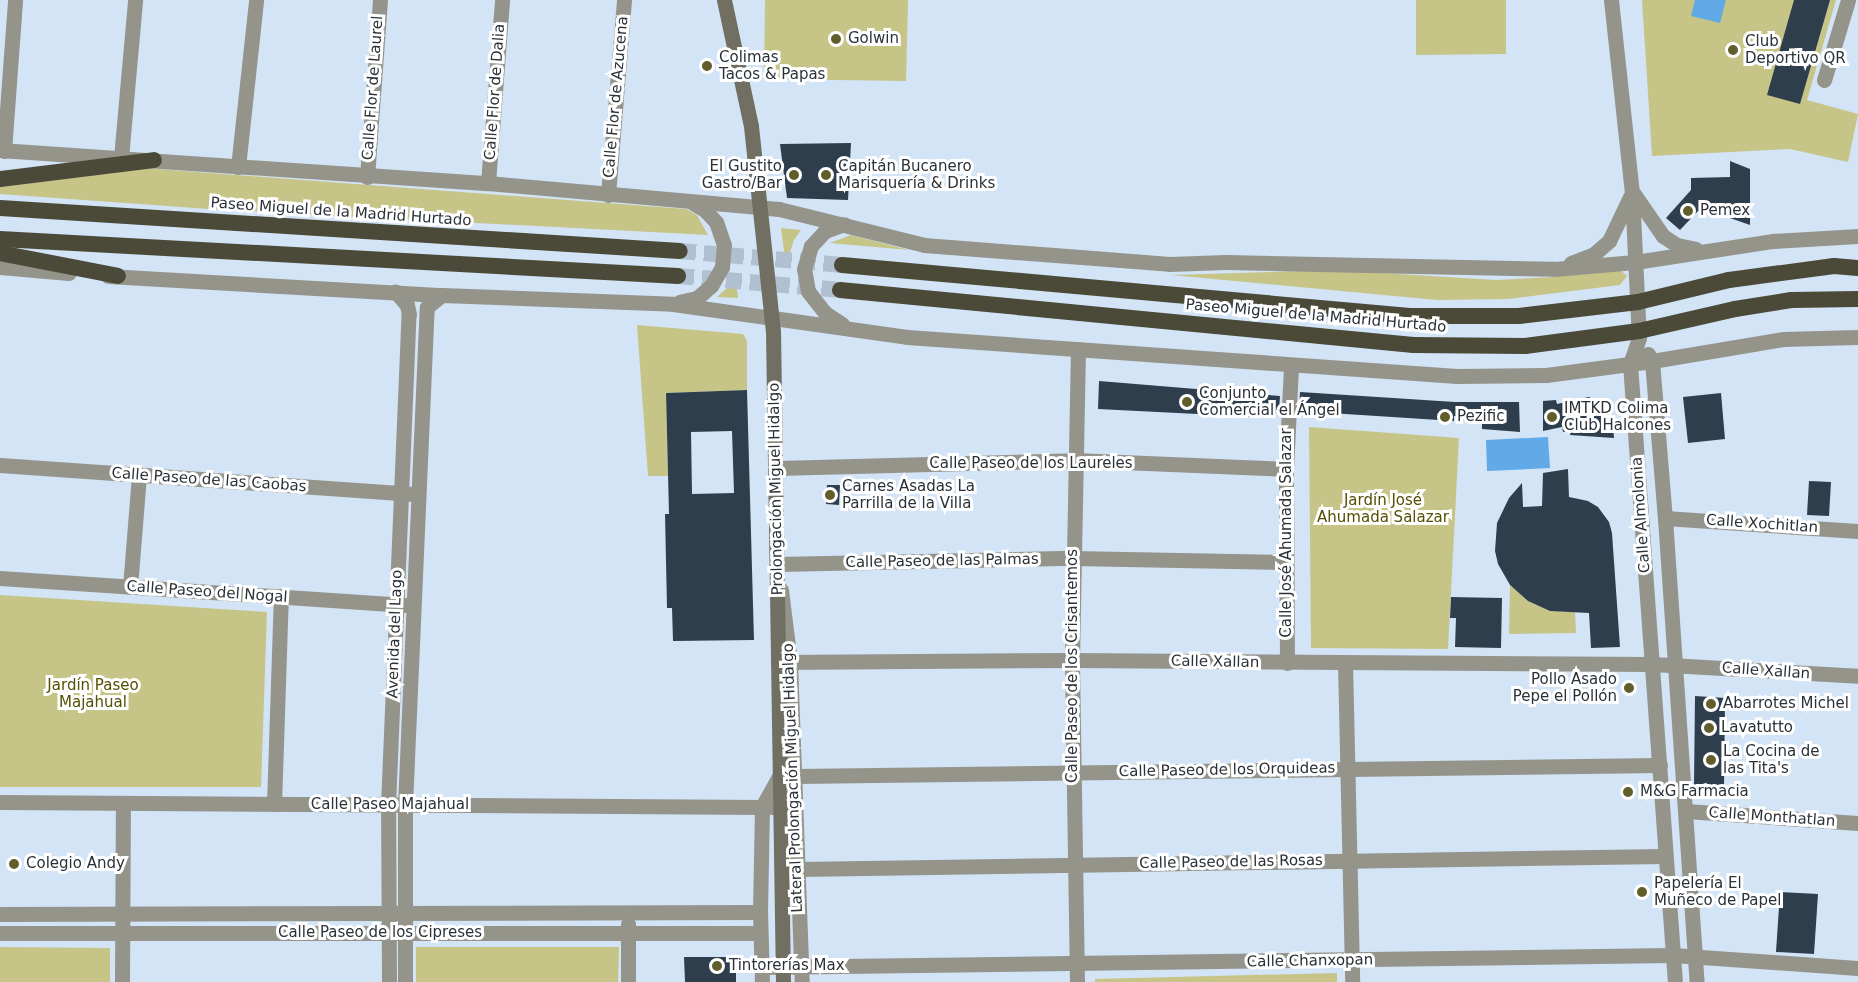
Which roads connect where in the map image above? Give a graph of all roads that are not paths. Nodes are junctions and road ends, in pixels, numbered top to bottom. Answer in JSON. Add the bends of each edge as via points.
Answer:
{"nodes":[{"id":1,"x":15,"y":0,"type":"edge"},
{"id":2,"x":135,"y":0,"type":"edge"},
{"id":3,"x":256,"y":0,"type":"edge"},
{"id":4,"x":380,"y":0,"type":"edge"},
{"id":5,"x":502,"y":0,"type":"edge"},
{"id":6,"x":624,"y":0,"type":"edge"},
{"id":7,"x":724,"y":0,"type":"edge"},
{"id":8,"x":1611,"y":0,"type":"edge"},
{"id":9,"x":1848,"y":0,"type":"edge"},
{"id":10,"x":1824,"y":80,"type":"dead end"},
{"id":11,"x":2,"y":151,"type":"edge"},
{"id":12,"x":121,"y":158,"type":"junction"},
{"id":13,"x":154,"y":160,"type":"junction"},
{"id":14,"x":238,"y":167,"type":"junction"},
{"id":15,"x":367,"y":177,"type":"junction"},
{"id":16,"x":0,"y":179,"type":"edge"},
{"id":17,"x":488,"y":183,"type":"junction"},
{"id":18,"x":1632,"y":192,"type":"junction"},
{"id":19,"x":608,"y":195,"type":"junction"},
{"id":20,"x":689,"y":200,"type":"junction"},
{"id":21,"x":0,"y":208,"type":"edge"},
{"id":22,"x":761,"y":208,"type":"junction"},
{"id":23,"x":844,"y":224,"type":"junction"},
{"id":24,"x":1858,"y":236,"type":"edge"},
{"id":25,"x":0,"y":239,"type":"edge"},
{"id":26,"x":1704,"y":250,"type":"junction"},
{"id":27,"x":680,"y":251,"type":"tunnel mouth"},
{"id":28,"x":0,"y":253,"type":"edge"},
{"id":29,"x":1858,"y":254,"type":"edge"},
{"id":30,"x":1635,"y":262,"type":"junction"},
{"id":31,"x":842,"y":265,"type":"tunnel mouth"},
{"id":32,"x":1834,"y":266,"type":"junction"},
{"id":33,"x":0,"y":267,"type":"edge"},
{"id":34,"x":1858,"y":268,"type":"edge"},
{"id":35,"x":1554,"y":269,"type":"junction"},
{"id":36,"x":118,"y":276,"type":"junction"},
{"id":37,"x":678,"y":276,"type":"tunnel mouth"},
{"id":38,"x":840,"y":290,"type":"tunnel mouth"},
{"id":39,"x":395,"y":291,"type":"junction"},
{"id":40,"x":442,"y":295,"type":"junction"},
{"id":41,"x":1856,"y":299,"type":"edge"},
{"id":42,"x":1638,"y":302,"type":"junction"},
{"id":43,"x":673,"y":304,"type":"junction"},
{"id":44,"x":772,"y":317,"type":"junction"},
{"id":45,"x":847,"y":327,"type":"junction"},
{"id":46,"x":1639,"y":335,"type":"junction"},
{"id":47,"x":1858,"y":337,"type":"edge"},
{"id":48,"x":1078,"y":349,"type":"junction"},
{"id":49,"x":1652,"y":361,"type":"junction"},
{"id":50,"x":1630,"y":363,"type":"junction"},
{"id":51,"x":1291,"y":366,"type":"junction"},
{"id":52,"x":404,"y":433,"type":"junction"},
{"id":53,"x":421,"y":433,"type":"junction"},
{"id":54,"x":1075,"y":460,"type":"junction"},
{"id":55,"x":0,"y":465,"type":"edge"},
{"id":56,"x":777,"y":468,"type":"junction"},
{"id":57,"x":1286,"y":469,"type":"junction"},
{"id":58,"x":139,"y":475,"type":"junction"},
{"id":59,"x":401,"y":493,"type":"junction"},
{"id":60,"x":418,"y":494,"type":"junction"},
{"id":61,"x":1665,"y":518,"type":"junction"},
{"id":62,"x":1858,"y":531,"type":"edge"},
{"id":63,"x":1072,"y":558,"type":"junction"},
{"id":64,"x":1286,"y":562,"type":"junction"},
{"id":65,"x":779,"y":569,"type":"junction"},
{"id":66,"x":0,"y":578,"type":"edge"},
{"id":67,"x":130,"y":586,"type":"junction"},
{"id":68,"x":281,"y":596,"type":"junction"},
{"id":69,"x":397,"y":604,"type":"junction"},
{"id":70,"x":414,"y":605,"type":"junction"},
{"id":71,"x":1072,"y":660,"type":"junction"},
{"id":72,"x":784,"y":662,"type":"junction"},
{"id":73,"x":1287,"y":663,"type":"junction"},
{"id":74,"x":1345,"y":663,"type":"junction"},
{"id":75,"x":1652,"y":664,"type":"junction"},
{"id":76,"x":1675,"y":665,"type":"junction"},
{"id":77,"x":1858,"y":676,"type":"edge"},
{"id":78,"x":1660,"y":765,"type":"junction"},
{"id":79,"x":1347,"y":769,"type":"junction"},
{"id":80,"x":1073,"y":772,"type":"junction"},
{"id":81,"x":787,"y":776,"type":"junction"},
{"id":82,"x":0,"y":802,"type":"edge"},
{"id":83,"x":123,"y":803,"type":"junction"},
{"id":84,"x":274,"y":804,"type":"junction"},
{"id":85,"x":388,"y":804,"type":"junction"},
{"id":86,"x":405,"y":805,"type":"junction"},
{"id":87,"x":762,"y":807,"type":"junction"},
{"id":88,"x":780,"y":807,"type":"junction"},
{"id":89,"x":1686,"y":812,"type":"junction"},
{"id":90,"x":1858,"y":823,"type":"edge"},
{"id":91,"x":1665,"y":856,"type":"junction"},
{"id":92,"x":1350,"y":860,"type":"junction"},
{"id":93,"x":1075,"y":865,"type":"junction"},
{"id":94,"x":796,"y":869,"type":"junction"},
{"id":95,"x":627,"y":912,"type":"junction"},
{"id":96,"x":760,"y":912,"type":"junction"},
{"id":97,"x":388,"y":913,"type":"junction"},
{"id":98,"x":405,"y":913,"type":"junction"},
{"id":99,"x":0,"y":914,"type":"edge"},
{"id":100,"x":122,"y":914,"type":"junction"},
{"id":101,"x":0,"y":933,"type":"edge"},
{"id":102,"x":122,"y":933,"type":"junction"},
{"id":103,"x":389,"y":933,"type":"junction"},
{"id":104,"x":405,"y":933,"type":"junction"},
{"id":105,"x":628,"y":933,"type":"junction"},
{"id":106,"x":760,"y":933,"type":"junction"},
{"id":107,"x":1673,"y":956,"type":"junction"},
{"id":108,"x":1696,"y":957,"type":"junction"},
{"id":109,"x":1351,"y":960,"type":"junction"},
{"id":110,"x":1077,"y":964,"type":"junction"},
{"id":111,"x":1858,"y":968,"type":"edge"},
{"id":112,"x":762,"y":975,"type":"edge"},
{"id":113,"x":783,"y":975,"type":"edge"},
{"id":114,"x":801,"y":975,"type":"edge"},
{"id":115,"x":122,"y":982,"type":"edge"},
{"id":116,"x":389,"y":982,"type":"edge"},
{"id":117,"x":405,"y":982,"type":"edge"},
{"id":118,"x":628,"y":982,"type":"edge"},
{"id":119,"x":1077,"y":982,"type":"edge"},
{"id":120,"x":1352,"y":982,"type":"edge"},
{"id":121,"x":1674,"y":982,"type":"edge"},
{"id":122,"x":1697,"y":982,"type":"edge"}],
"edges":[{"from":1,"to":11,"type":"street"},
{"from":2,"to":12,"type":"street"},
{"from":3,"to":14,"type":"street"},
{"from":4,"to":15,"type":"street","name":"Calle Flor de Laurel"},
{"from":5,"to":17,"type":"street","name":"Calle Flor de Dalia"},
{"from":6,"to":19,"type":"street","name":"Calle Flor de Azucena"},
{"from":7,"to":22,"type":"main road","name":"Prolongación Miguel Hidalgo","via":[[751,126]]},
{"from":8,"to":18,"type":"street"},
{"from":9,"to":10,"type":"street"},
{"from":11,"to":12,"type":"street"},
{"from":12,"to":13,"type":"street"},
{"from":13,"to":14,"type":"street"},
{"from":13,"to":16,"type":"highway"},
{"from":14,"to":15,"type":"street"},
{"from":15,"to":17,"type":"street"},
{"from":17,"to":19,"type":"street"},
{"from":18,"to":26,"type":"street","via":[[1663,237],[1677,245]]},
{"from":18,"to":30,"type":"street"},
{"from":18,"to":35,"type":"street","via":[[1609,241],[1594,254]]},
{"from":19,"to":20,"type":"street"},
{"from":20,"to":22,"type":"street"},
{"from":20,"to":43,"type":"street","via":[[716,222],[724,245],[722,267],[711,286],[697,298]]},
{"from":21,"to":27,"type":"highway","name":"Paseo Miguel de la Madrid Hurtado"},
{"from":22,"to":23,"type":"street"},
{"from":22,"to":44,"type":"main road","name":"Prolongación Miguel Hidalgo"},
{"from":23,"to":35,"type":"street","via":[[924,245],[1101,260]]},
{"from":23,"to":45,"type":"street","via":[[825,231],[811,246],[804,269],[808,291],[825,313]]},
{"from":24,"to":26,"type":"street"},
{"from":25,"to":37,"type":"highway"},
{"from":26,"to":30,"type":"street"},
{"from":28,"to":36,"type":"highway"},
{"from":29,"to":32,"type":"highway"},
{"from":30,"to":35,"type":"street"},
{"from":30,"to":42,"type":"street"},
{"from":31,"to":42,"type":"highway","name":"Paseo Miguel de la Madrid Hurtado","via":[[1410,316],[1519,316]]},
{"from":32,"to":34,"type":"highway","name":"Paseo Miguel de la Madrid Hurtado"},
{"from":32,"to":42,"type":"highway","name":"Paseo Miguel de la Madrid Hurtado","via":[[1729,280]]},
{"from":33,"to":36,"type":"street"},
{"from":36,"to":39,"type":"street"},
{"from":38,"to":46,"type":"highway","name":"Paseo Miguel de la Madrid Hurtado","via":[[1413,345],[1525,346]]},
{"from":39,"to":40,"type":"street"},
{"from":39,"to":52,"type":"street","name":"Avenida del Lago","via":[[409,314]]},
{"from":40,"to":43,"type":"street"},
{"from":40,"to":53,"type":"street","name":"Avenida del Lago","via":[[427,307]]},
{"from":41,"to":46,"type":"highway","name":"Paseo Miguel de la Madrid Hurtado","via":[[1791,300],[1735,309]]},
{"from":42,"to":46,"type":"street"},
{"from":43,"to":44,"type":"street"},
{"from":44,"to":45,"type":"street"},
{"from":44,"to":56,"type":"main road","name":"Prolongación Miguel Hidalgo"},
{"from":45,"to":48,"type":"street","via":[[907,337]]},
{"from":46,"to":49,"type":"street","name":"Calle Almolonia"},
{"from":46,"to":50,"type":"street","name":"Calle Almolonia"},
{"from":47,"to":49,"type":"street","via":[[1784,339]]},
{"from":48,"to":51,"type":"street"},
{"from":48,"to":54,"type":"street","name":"Calle Paseo de los Crisantemos"},
{"from":49,"to":50,"type":"street"},
{"from":49,"to":61,"type":"street","name":"Calle Almolonia"},
{"from":50,"to":51,"type":"street","via":[[1546,375],[1456,376]]},
{"from":50,"to":75,"type":"street","name":"Calle Almolonia"},
{"from":51,"to":57,"type":"street","name":"Calle José Ahumada Salazar"},
{"from":52,"to":53,"type":"street"},
{"from":52,"to":59,"type":"street","name":"Avenida del Lago"},
{"from":53,"to":60,"type":"street","name":"Avenida del Lago"},
{"from":54,"to":56,"type":"street","name":"Calle Paseo de los Laureles"},
{"from":54,"to":57,"type":"street","name":"Calle Paseo de los Laureles"},
{"from":54,"to":63,"type":"street","name":"Calle Paseo de los Crisantemos"},
{"from":55,"to":58,"type":"street","name":"Calle Paseo de las Caobas"},
{"from":56,"to":65,"type":"main road","name":"Prolongación Miguel Hidalgo"},
{"from":57,"to":64,"type":"street","name":"Calle José Ahumada Salazar"},
{"from":58,"to":59,"type":"street","name":"Calle Paseo de las Caobas"},
{"from":58,"to":67,"type":"street"},
{"from":59,"to":60,"type":"street","name":"Calle Paseo de las Caobas"},
{"from":59,"to":69,"type":"street","name":"Avenida del Lago"},
{"from":60,"to":70,"type":"street","name":"Avenida del Lago"},
{"from":61,"to":62,"type":"street","name":"Calle Xochitlan"},
{"from":61,"to":76,"type":"street","name":"Calle Almolonia"},
{"from":63,"to":64,"type":"street","name":"Calle Paseo de las Palmas"},
{"from":63,"to":65,"type":"street","name":"Calle Paseo de las Palmas"},
{"from":63,"to":71,"type":"street","name":"Calle Paseo de los Crisantemos"},
{"from":64,"to":73,"type":"street","name":"Calle José Ahumada Salazar"},
{"from":65,"to":72,"type":"main road","name":"Prolongación Miguel Hidalgo"},
{"from":66,"to":67,"type":"street","name":"Calle Paseo del Nogal"},
{"from":67,"to":68,"type":"street","name":"Calle Paseo del Nogal"},
{"from":68,"to":69,"type":"street","name":"Calle Paseo del Nogal"},
{"from":68,"to":84,"type":"street"},
{"from":69,"to":70,"type":"street","name":"Calle Paseo del Nogal"},
{"from":69,"to":85,"type":"street","name":"Avenida del Lago"},
{"from":70,"to":86,"type":"street","name":"Avenida del Lago"},
{"from":71,"to":72,"type":"street","name":"Calle Xallan"},
{"from":71,"to":73,"type":"street","name":"Calle Xallan"},
{"from":71,"to":80,"type":"street","name":"Calle Paseo de los Crisantemos"},
{"from":72,"to":81,"type":"main road","name":"Prolongación Miguel Hidalgo"},
{"from":73,"to":74,"type":"street","name":"Calle Xallan"},
{"from":74,"to":75,"type":"street","name":"Calle Xallan"},
{"from":74,"to":79,"type":"street"},
{"from":75,"to":76,"type":"street","name":"Calle Xallan"},
{"from":75,"to":78,"type":"street","name":"Calle Almolonia"},
{"from":76,"to":77,"type":"street","name":"Calle Xallan"},
{"from":76,"to":89,"type":"street","name":"Calle Almolonia"},
{"from":78,"to":79,"type":"street","name":"Calle Paseo de los Orquideas"},
{"from":78,"to":91,"type":"street","name":"Calle Almolonia"},
{"from":79,"to":80,"type":"street","name":"Calle Paseo de los Orquideas"},
{"from":79,"to":92,"type":"street"},
{"from":80,"to":81,"type":"street","name":"Calle Paseo de los Orquideas"},
{"from":80,"to":93,"type":"street","name":"Calle Paseo de los Crisantemos"},
{"from":81,"to":87,"type":"street","name":"Lateral Prolongación Miguel Hidalgo"},
{"from":81,"to":88,"type":"main road","name":"Prolongación Miguel Hidalgo"},
{"from":81,"to":94,"type":"street","name":"Lateral Prolongación Miguel Hidalgo"},
{"from":82,"to":83,"type":"street","name":"Calle Paseo Majahual"},
{"from":83,"to":84,"type":"street","name":"Calle Paseo Majahual"},
{"from":83,"to":100,"type":"street"},
{"from":84,"to":85,"type":"street","name":"Calle Paseo Majahual"},
{"from":85,"to":86,"type":"street","name":"Calle Paseo Majahual"},
{"from":85,"to":97,"type":"street","name":"Avenida del Lago"},
{"from":86,"to":87,"type":"street","name":"Calle Paseo Majahual"},
{"from":86,"to":98,"type":"street","name":"Avenida del Lago"},
{"from":87,"to":88,"type":"street","name":"Calle Paseo Majahual"},
{"from":87,"to":96,"type":"street","name":"Lateral Prolongación Miguel Hidalgo"},
{"from":88,"to":113,"type":"main road","name":"Prolongación Miguel Hidalgo"},
{"from":89,"to":90,"type":"street","name":"Calle Monthatlan"},
{"from":89,"to":108,"type":"street","name":"Calle Almolonia"},
{"from":91,"to":92,"type":"street","name":"Calle Paseo de las Rosas"},
{"from":91,"to":107,"type":"street","name":"Calle Almolonia"},
{"from":92,"to":93,"type":"street","name":"Calle Paseo de las Rosas"},
{"from":92,"to":109,"type":"street"},
{"from":93,"to":94,"type":"street","name":"Calle Paseo de las Rosas"},
{"from":93,"to":110,"type":"street","name":"Calle Paseo de los Crisantemos"},
{"from":94,"to":114,"type":"street","name":"Lateral Prolongación Miguel Hidalgo"},
{"from":95,"to":96,"type":"street","name":"Calle Paseo de los Cipreses"},
{"from":95,"to":98,"type":"street","name":"Calle Paseo de los Cipreses"},
{"from":95,"to":105,"type":"street"},
{"from":96,"to":106,"type":"street","name":"Lateral Prolongación Miguel Hidalgo"},
{"from":97,"to":98,"type":"street","name":"Calle Paseo de los Cipreses"},
{"from":97,"to":100,"type":"street","name":"Calle Paseo de los Cipreses"},
{"from":97,"to":103,"type":"street","name":"Avenida del Lago"},
{"from":98,"to":104,"type":"street","name":"Avenida del Lago"},
{"from":99,"to":100,"type":"street","name":"Calle Paseo de los Cipreses"},
{"from":100,"to":102,"type":"street"},
{"from":101,"to":102,"type":"street","name":"Calle Paseo de los Cipreses"},
{"from":102,"to":103,"type":"street","name":"Calle Paseo de los Cipreses"},
{"from":102,"to":115,"type":"street"},
{"from":103,"to":104,"type":"street","name":"Calle Paseo de los Cipreses"},
{"from":103,"to":116,"type":"street","name":"Avenida del Lago"},
{"from":104,"to":105,"type":"street","name":"Calle Paseo de los Cipreses"},
{"from":104,"to":117,"type":"street","name":"Avenida del Lago"},
{"from":105,"to":106,"type":"street","name":"Calle Paseo de los Cipreses"},
{"from":105,"to":118,"type":"street"},
{"from":106,"to":112,"type":"street","name":"Lateral Prolongación Miguel Hidalgo"},
{"from":107,"to":108,"type":"street","name":"Calle Chanxopan"},
{"from":107,"to":109,"type":"street","name":"Calle Chanxopan"},
{"from":107,"to":121,"type":"street","name":"Calle Almolonia"},
{"from":108,"to":111,"type":"street","name":"Calle Chanxopan"},
{"from":108,"to":122,"type":"street","name":"Calle Almolonia"},
{"from":109,"to":110,"type":"street","name":"Calle Chanxopan"},
{"from":109,"to":120,"type":"street"},
{"from":110,"to":114,"type":"street","name":"Calle Chanxopan"},
{"from":110,"to":119,"type":"street","name":"Calle Paseo de los Crisantemos"},
{"from":112,"to":113,"type":"street","name":"Calle Chanxopan"},
{"from":113,"to":114,"type":"street","name":"Calle Chanxopan"}]}
